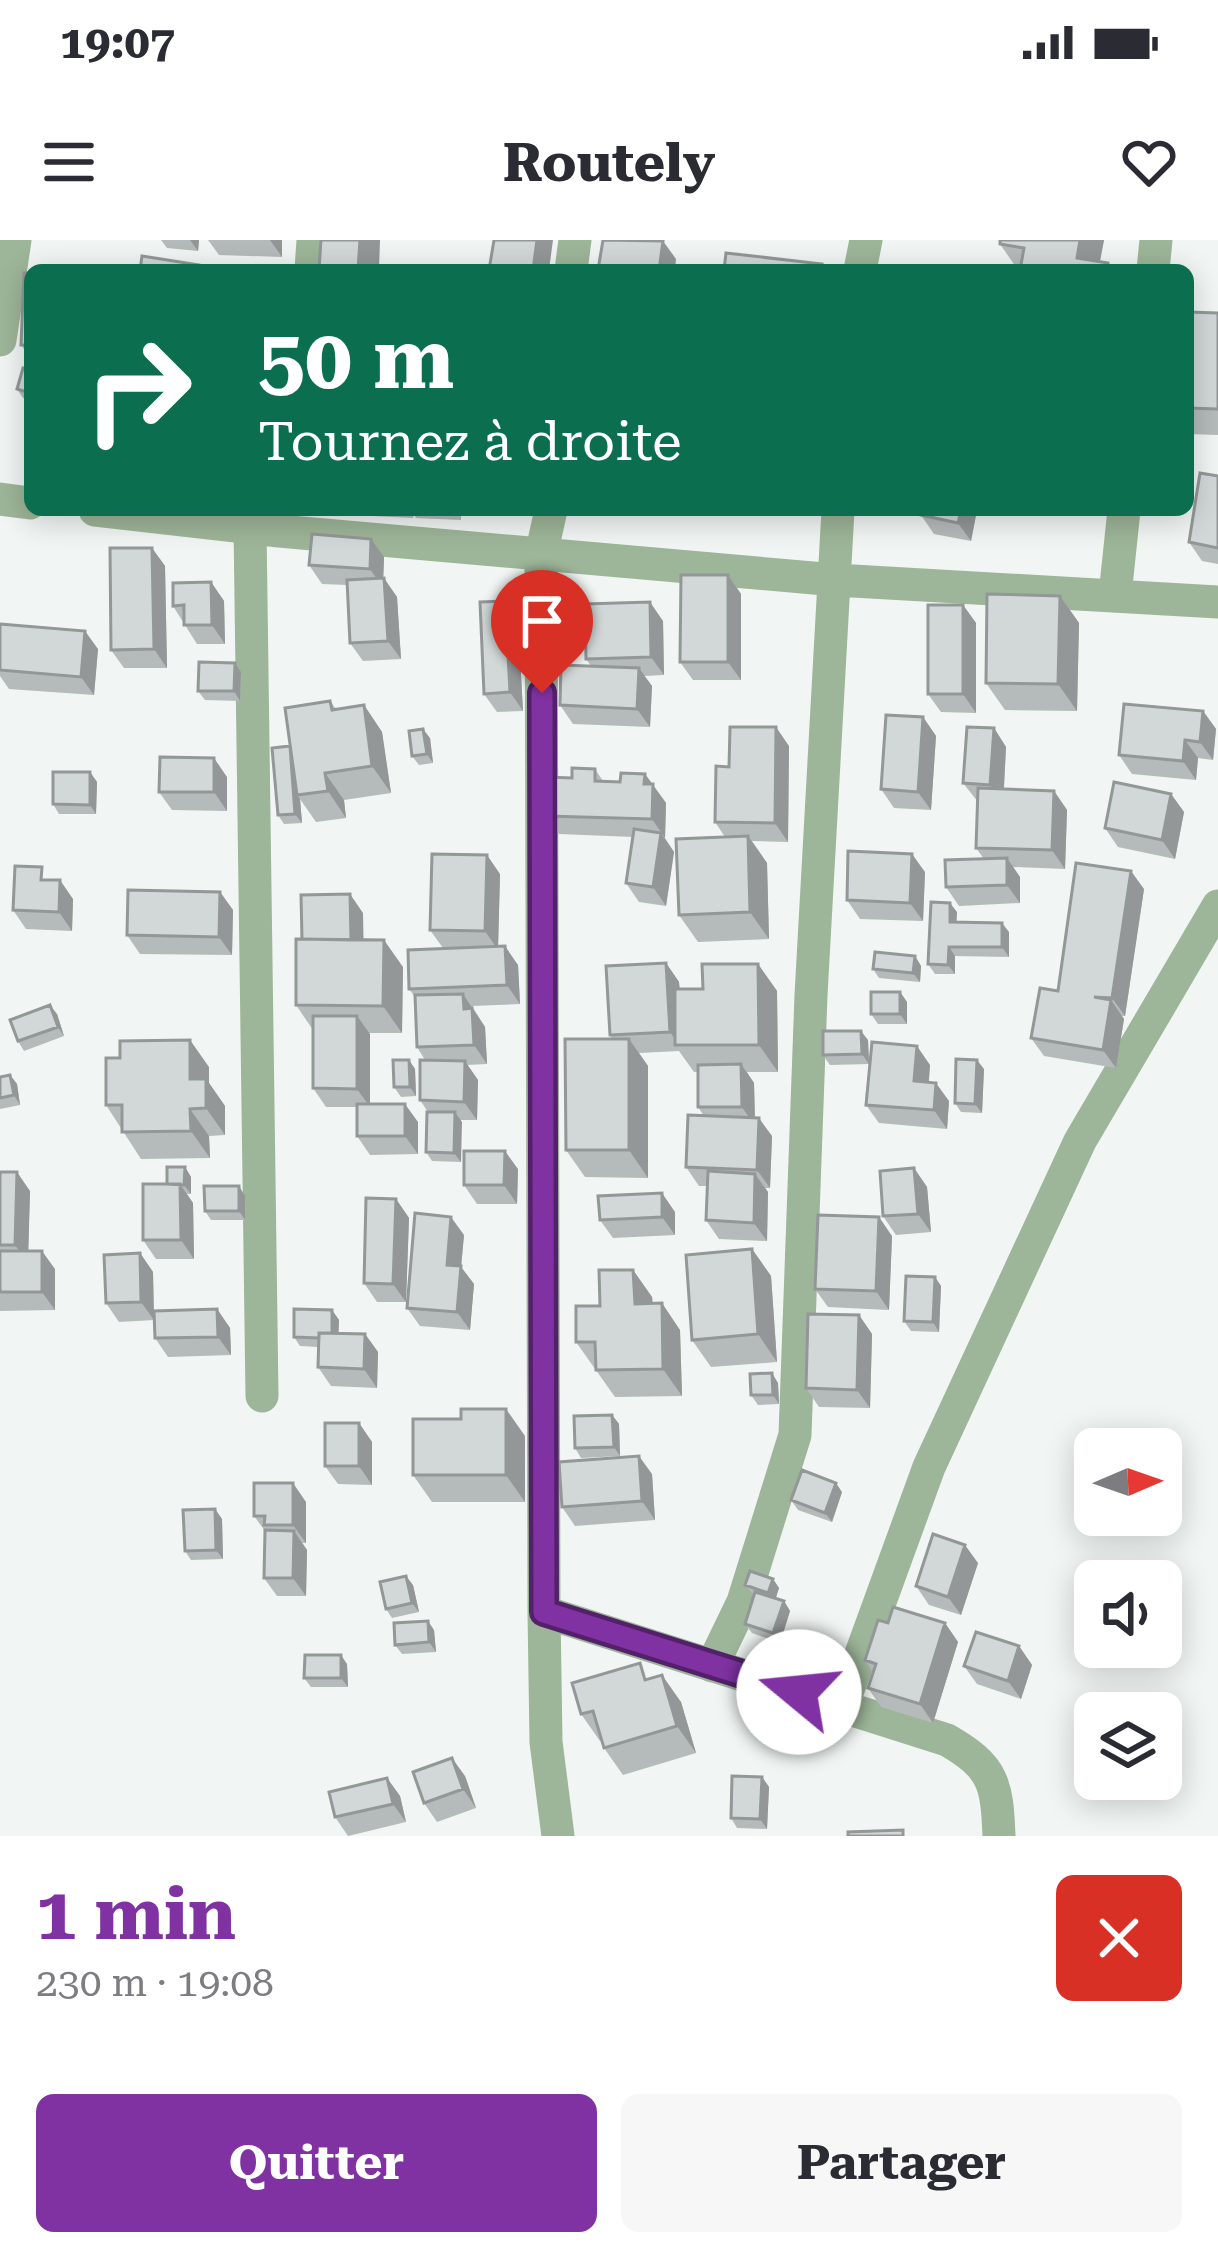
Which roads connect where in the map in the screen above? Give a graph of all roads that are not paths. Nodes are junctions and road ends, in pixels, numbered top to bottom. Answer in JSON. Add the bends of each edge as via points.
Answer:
{"nodes":[{"id":1,"x":15,"y":240,"type":"edge"},
{"id":2,"x":0,"y":340,"type":"edge"},
{"id":3,"x":176,"y":516,"type":"edge"},
{"id":4,"x":550,"y":516,"type":"edge"},
{"id":5,"x":838,"y":516,"type":"edge"},
{"id":6,"x":1123,"y":516,"type":"edge"},
{"id":7,"x":271,"y":523,"type":"edge"},
{"id":8,"x":541,"y":555,"type":"junction"},
{"id":9,"x":836,"y":580,"type":"junction"},
{"id":10,"x":1114,"y":595,"type":"junction"},
{"id":11,"x":1218,"y":602,"type":"edge"},
{"id":12,"x":1218,"y":906,"type":"edge"},
{"id":13,"x":262,"y":1396,"type":"dead end"},
{"id":14,"x":544,"y":1612,"type":"junction"},
{"id":15,"x":712,"y":1666,"type":"junction"},
{"id":16,"x":842,"y":1706,"type":"junction"},
{"id":17,"x":558,"y":1836,"type":"edge"},
{"id":18,"x":999,"y":1836,"type":"edge"}],
"edges":[{"from":1,"to":2,"type":"street"},
{"from":3,"to":7,"type":"street"},
{"from":4,"to":8,"type":"street"},
{"from":5,"to":9,"type":"street"},
{"from":6,"to":10,"type":"street"},
{"from":7,"to":8,"type":"street"},
{"from":7,"to":13,"type":"street"},
{"from":8,"to":9,"type":"street"},
{"from":8,"to":14,"type":"street"},
{"from":9,"to":10,"type":"street"},
{"from":9,"to":15,"type":"street","via":[[795,1435],[743,1603]]},
{"from":10,"to":11,"type":"street"},
{"from":12,"to":16,"type":"street","via":[[1080,1141],[928,1467]]},
{"from":14,"to":15,"type":"street"},
{"from":14,"to":17,"type":"street","via":[[546,1742]]},
{"from":15,"to":16,"type":"street"},
{"from":16,"to":18,"type":"street","via":[[974,1756],[992,1777]]}]}
